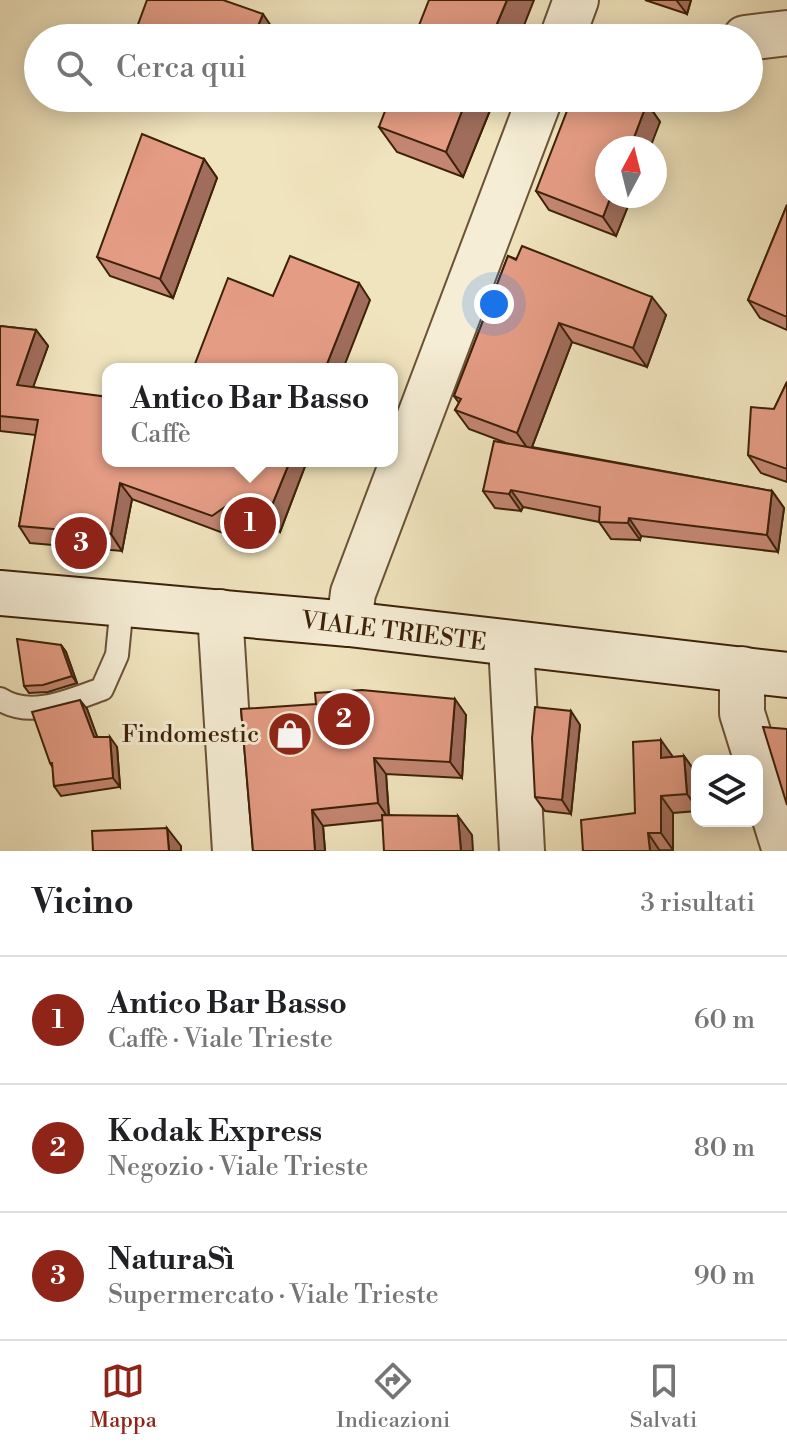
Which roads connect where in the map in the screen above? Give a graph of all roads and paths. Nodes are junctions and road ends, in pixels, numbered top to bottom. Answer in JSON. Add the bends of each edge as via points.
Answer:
{"nodes":[{"id":1,"x":576,"y":0,"type":"edge"},
{"id":2,"x":567,"y":24,"type":"edge"},
{"id":3,"x":787,"y":33,"type":"edge"},
{"id":4,"x":763,"y":36,"type":"edge"},
{"id":5,"x":535,"y":112,"type":"edge"},
{"id":6,"x":0,"y":593,"type":"edge"},
{"id":7,"x":122,"y":604,"type":"junction"},
{"id":8,"x":220,"y":612,"type":"junction"},
{"id":9,"x":349,"y":624,"type":"junction"},
{"id":10,"x":511,"y":644,"type":"junction"},
{"id":11,"x":742,"y":669,"type":"junction"},
{"id":12,"x":787,"y":675,"type":"edge"},
{"id":13,"x":0,"y":699,"type":"edge"},
{"id":14,"x":235,"y":851,"type":"edge"},
{"id":15,"x":522,"y":851,"type":"edge"},
{"id":16,"x":785,"y":851,"type":"edge"}],
"edges":[{"from":1,"to":2,"type":"street"},
{"from":3,"to":4,"type":"street"},
{"from":5,"to":9,"type":"street","via":[[353,593]]},
{"from":6,"to":7,"type":"street","name":"VIALE TRIESTE"},
{"from":7,"to":8,"type":"street","name":"VIALE TRIESTE"},
{"from":7,"to":13,"type":"lane","via":[[117,655],[102,689],[52,707],[10,706]]},
{"from":8,"to":9,"type":"street","name":"VIALE TRIESTE"},
{"from":8,"to":14,"type":"street"},
{"from":9,"to":10,"type":"street","name":"VIALE TRIESTE"},
{"from":10,"to":11,"type":"street","name":"VIALE TRIESTE"},
{"from":10,"to":15,"type":"street"},
{"from":11,"to":12,"type":"street","name":"VIALE TRIESTE"},
{"from":11,"to":16,"type":"street","via":[[742,713]]}]}
